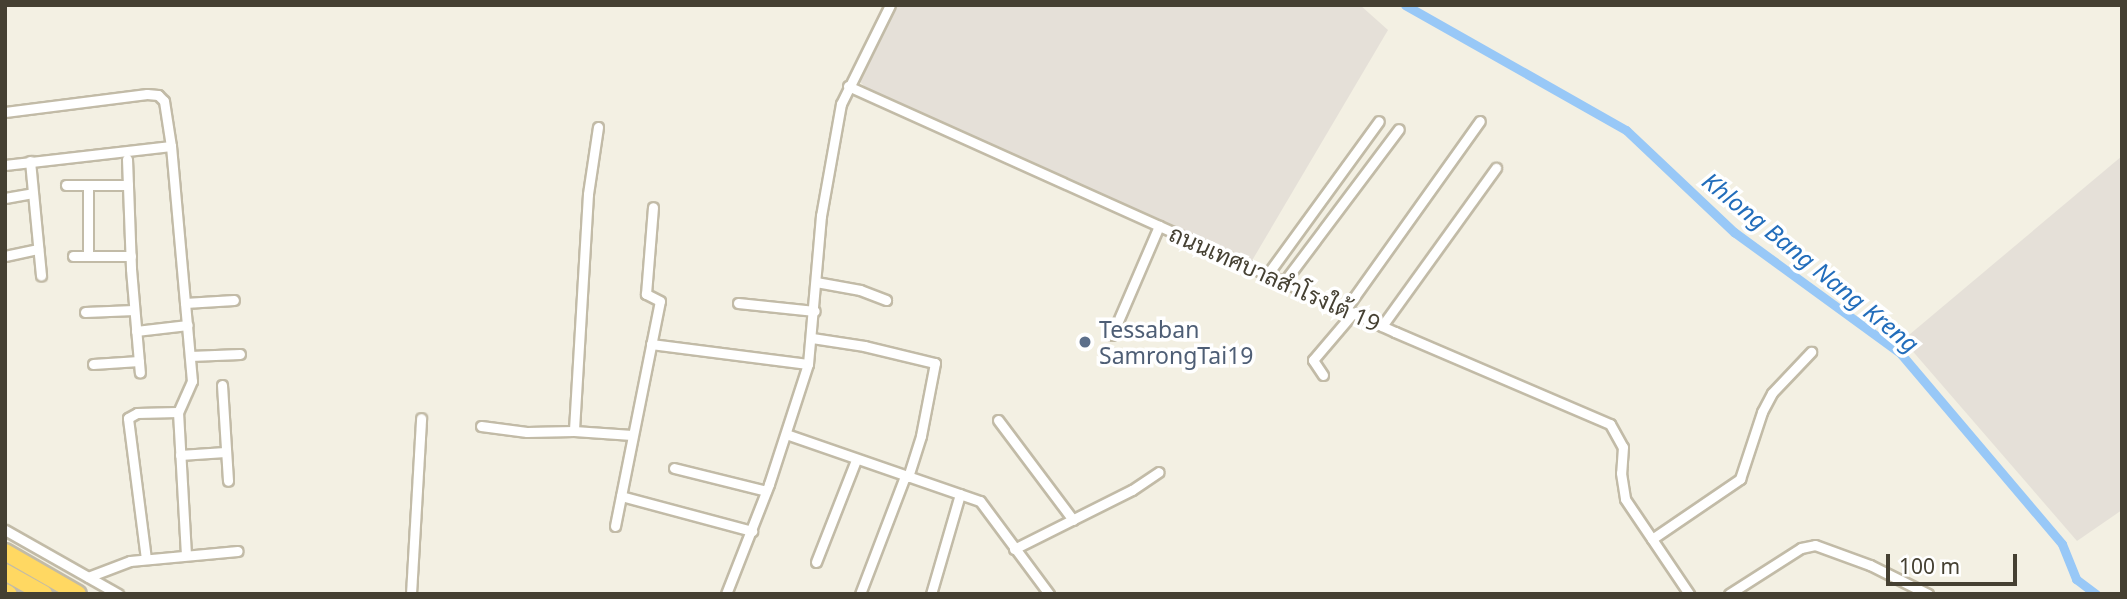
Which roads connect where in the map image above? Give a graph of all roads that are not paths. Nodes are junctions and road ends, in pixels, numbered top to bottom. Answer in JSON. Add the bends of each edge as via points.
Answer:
{"nodes":[{"id":1,"x":890,"y":5,"type":"edge"},
{"id":2,"x":845,"y":95,"type":"junction"},
{"id":3,"x":5,"y":112,"type":"edge"},
{"id":4,"x":1379,"y":121,"type":"dead end"},
{"id":5,"x":1480,"y":121,"type":"dead end"},
{"id":6,"x":598,"y":127,"type":"dead end"},
{"id":7,"x":1399,"y":129,"type":"dead end"},
{"id":8,"x":171,"y":146,"type":"junction"},
{"id":9,"x":127,"y":159,"type":"dead end"},
{"id":10,"x":30,"y":161,"type":"junction"},
{"id":11,"x":5,"y":165,"type":"edge"},
{"id":12,"x":1496,"y":168,"type":"dead end"},
{"id":13,"x":66,"y":185,"type":"dead end"},
{"id":14,"x":88,"y":185,"type":"junction"},
{"id":15,"x":128,"y":185,"type":"junction"},
{"id":16,"x":33,"y":193,"type":"junction"},
{"id":17,"x":5,"y":198,"type":"edge"},
{"id":18,"x":653,"y":207,"type":"dead end"},
{"id":19,"x":1160,"y":226,"type":"junction"},
{"id":20,"x":38,"y":249,"type":"junction"},
{"id":21,"x":5,"y":256,"type":"edge"},
{"id":22,"x":73,"y":256,"type":"dead end"},
{"id":23,"x":88,"y":256,"type":"junction"},
{"id":24,"x":131,"y":256,"type":"junction"},
{"id":25,"x":41,"y":275,"type":"dead end"},
{"id":26,"x":1267,"y":275,"type":"junction"},
{"id":27,"x":816,"y":282,"type":"junction"},
{"id":28,"x":1284,"y":282,"type":"junction"},
{"id":29,"x":234,"y":300,"type":"dead end"},
{"id":30,"x":886,"y":300,"type":"dead end"},
{"id":31,"x":185,"y":303,"type":"junction"},
{"id":32,"x":738,"y":303,"type":"dead end"},
{"id":33,"x":134,"y":310,"type":"junction"},
{"id":34,"x":815,"y":311,"type":"junction"},
{"id":35,"x":1349,"y":311,"type":"junction"},
{"id":36,"x":85,"y":312,"type":"dead end"},
{"id":37,"x":188,"y":326,"type":"junction"},
{"id":38,"x":1382,"y":326,"type":"junction"},
{"id":39,"x":136,"y":331,"type":"junction"},
{"id":40,"x":1112,"y":335,"type":"dead end"},
{"id":41,"x":812,"y":338,"type":"junction"},
{"id":42,"x":651,"y":344,"type":"junction"},
{"id":43,"x":1811,"y":352,"type":"dead end"},
{"id":44,"x":240,"y":354,"type":"dead end"},
{"id":45,"x":190,"y":356,"type":"junction"},
{"id":46,"x":139,"y":361,"type":"junction"},
{"id":47,"x":93,"y":364,"type":"dead end"},
{"id":48,"x":808,"y":364,"type":"junction"},
{"id":49,"x":140,"y":373,"type":"dead end"},
{"id":50,"x":1323,"y":375,"type":"dead end"},
{"id":51,"x":222,"y":385,"type":"dead end"},
{"id":52,"x":178,"y":412,"type":"junction"},
{"id":53,"x":421,"y":418,"type":"dead end"},
{"id":54,"x":998,"y":420,"type":"dead end"},
{"id":55,"x":481,"y":426,"type":"dead end"},
{"id":56,"x":573,"y":431,"type":"junction"},
{"id":57,"x":786,"y":434,"type":"junction"},
{"id":58,"x":632,"y":435,"type":"junction"},
{"id":59,"x":225,"y":452,"type":"junction"},
{"id":60,"x":180,"y":455,"type":"junction"},
{"id":61,"x":856,"y":460,"type":"junction"},
{"id":62,"x":674,"y":468,"type":"dead end"},
{"id":63,"x":1160,"y":472,"type":"dead end"},
{"id":64,"x":906,"y":476,"type":"junction"},
{"id":65,"x":228,"y":481,"type":"dead end"},
{"id":66,"x":766,"y":491,"type":"junction"},
{"id":67,"x":960,"y":494,"type":"junction"},
{"id":68,"x":621,"y":496,"type":"junction"},
{"id":69,"x":1073,"y":520,"type":"junction"},
{"id":70,"x":615,"y":526,"type":"dead end"},
{"id":71,"x":5,"y":530,"type":"edge"},
{"id":72,"x":752,"y":531,"type":"junction"},
{"id":73,"x":1652,"y":539,"type":"junction"},
{"id":74,"x":1014,"y":550,"type":"junction"},
{"id":75,"x":238,"y":551,"type":"dead end"},
{"id":76,"x":5,"y":552,"type":"edge"},
{"id":77,"x":186,"y":554,"type":"junction"},
{"id":78,"x":146,"y":559,"type":"junction"},
{"id":79,"x":816,"y":562,"type":"dead end"},
{"id":80,"x":5,"y":572,"type":"edge"},
{"id":81,"x":88,"y":577,"type":"junction"},
{"id":82,"x":44,"y":594,"type":"edge"},
{"id":83,"x":78,"y":594,"type":"edge"},
{"id":84,"x":118,"y":594,"type":"edge"},
{"id":85,"x":411,"y":594,"type":"edge"},
{"id":86,"x":726,"y":594,"type":"edge"},
{"id":87,"x":860,"y":594,"type":"edge"},
{"id":88,"x":931,"y":594,"type":"edge"},
{"id":89,"x":1049,"y":594,"type":"edge"},
{"id":90,"x":1689,"y":594,"type":"edge"},
{"id":91,"x":1729,"y":594,"type":"edge"},
{"id":92,"x":1928,"y":594,"type":"edge"}],
"edges":[{"from":1,"to":2,"type":"street"},
{"from":2,"to":19,"type":"street","name":"ถนนเทศบาลสำโรงใต้ 19"},
{"from":2,"to":27,"type":"street","via":[[822,208]]},
{"from":3,"to":8,"type":"street","via":[[158,95],[164,102]]},
{"from":4,"to":26,"type":"street"},
{"from":5,"to":35,"type":"street"},
{"from":6,"to":56,"type":"street","via":[[587,194]]},
{"from":7,"to":28,"type":"street"},
{"from":8,"to":10,"type":"street"},
{"from":8,"to":31,"type":"street"},
{"from":9,"to":15,"type":"street"},
{"from":10,"to":11,"type":"street"},
{"from":10,"to":16,"type":"street"},
{"from":12,"to":38,"type":"street"},
{"from":13,"to":14,"type":"street"},
{"from":14,"to":15,"type":"street"},
{"from":14,"to":23,"type":"street"},
{"from":15,"to":24,"type":"street"},
{"from":16,"to":17,"type":"street"},
{"from":16,"to":20,"type":"street"},
{"from":18,"to":42,"type":"street","via":[[646,290],[660,301]]},
{"from":19,"to":26,"type":"street","name":"ถนนเทศบาลสำโรงใต้ 19"},
{"from":19,"to":40,"type":"street"},
{"from":20,"to":21,"type":"street"},
{"from":20,"to":25,"type":"street"},
{"from":22,"to":23,"type":"street"},
{"from":23,"to":24,"type":"street"},
{"from":24,"to":33,"type":"street"},
{"from":26,"to":28,"type":"street","name":"ถนนเทศบาลสำโรงใต้ 19"},
{"from":27,"to":30,"type":"street"},
{"from":27,"to":34,"type":"street"},
{"from":28,"to":35,"type":"street","name":"ถนนเทศบาลสำโรงใต้ 19"},
{"from":29,"to":31,"type":"street"},
{"from":31,"to":37,"type":"street"},
{"from":32,"to":34,"type":"street"},
{"from":33,"to":36,"type":"street"},
{"from":33,"to":39,"type":"street"},
{"from":34,"to":41,"type":"street"},
{"from":35,"to":38,"type":"street","name":"ถนนเทศบาลสำโรงใต้ 19"},
{"from":35,"to":50,"type":"street","via":[[1313,360]]},
{"from":37,"to":39,"type":"street"},
{"from":37,"to":45,"type":"street"},
{"from":38,"to":73,"type":"street","name":"ถนนเทศบาลสำโรงใต้ 19","via":[[1610,424],[1623,447],[1625,499]]},
{"from":39,"to":46,"type":"street"},
{"from":41,"to":48,"type":"street"},
{"from":41,"to":64,"type":"street","via":[[935,363],[921,436]]},
{"from":42,"to":48,"type":"street"},
{"from":42,"to":58,"type":"street"},
{"from":43,"to":73,"type":"street","via":[[1772,393],[1740,479]]},
{"from":44,"to":45,"type":"street"},
{"from":45,"to":52,"type":"street","via":[[192,381]]},
{"from":46,"to":47,"type":"street"},
{"from":46,"to":49,"type":"street"},
{"from":48,"to":57,"type":"street"},
{"from":51,"to":59,"type":"street"},
{"from":52,"to":60,"type":"street"},
{"from":52,"to":78,"type":"street","via":[[137,413],[128,418]]},
{"from":53,"to":85,"type":"street"},
{"from":54,"to":69,"type":"street"},
{"from":55,"to":56,"type":"street"},
{"from":56,"to":58,"type":"street"},
{"from":57,"to":61,"type":"street"},
{"from":57,"to":66,"type":"street"},
{"from":58,"to":68,"type":"street"},
{"from":59,"to":60,"type":"street"},
{"from":59,"to":65,"type":"street"},
{"from":60,"to":77,"type":"street"},
{"from":61,"to":64,"type":"street"},
{"from":61,"to":79,"type":"street"},
{"from":62,"to":66,"type":"street"},
{"from":63,"to":69,"type":"street"},
{"from":64,"to":67,"type":"street"},
{"from":64,"to":87,"type":"street"},
{"from":66,"to":72,"type":"street"},
{"from":67,"to":74,"type":"street","via":[[980,501]]},
{"from":67,"to":88,"type":"street"},
{"from":68,"to":70,"type":"street"},
{"from":68,"to":72,"type":"street"},
{"from":69,"to":74,"type":"street"},
{"from":71,"to":81,"type":"street"},
{"from":72,"to":86,"type":"street"},
{"from":73,"to":90,"type":"street","name":"ถนนเทศบาลสำโรงใต้ 19"},
{"from":74,"to":89,"type":"street"},
{"from":75,"to":77,"type":"street"},
{"from":76,"to":83,"type":"highway"},
{"from":77,"to":78,"type":"street"},
{"from":78,"to":81,"type":"street"},
{"from":80,"to":82,"type":"highway"},
{"from":81,"to":84,"type":"street"},
{"from":91,"to":92,"type":"street","via":[[1801,548],[1815,545],[1870,565]]}]}
